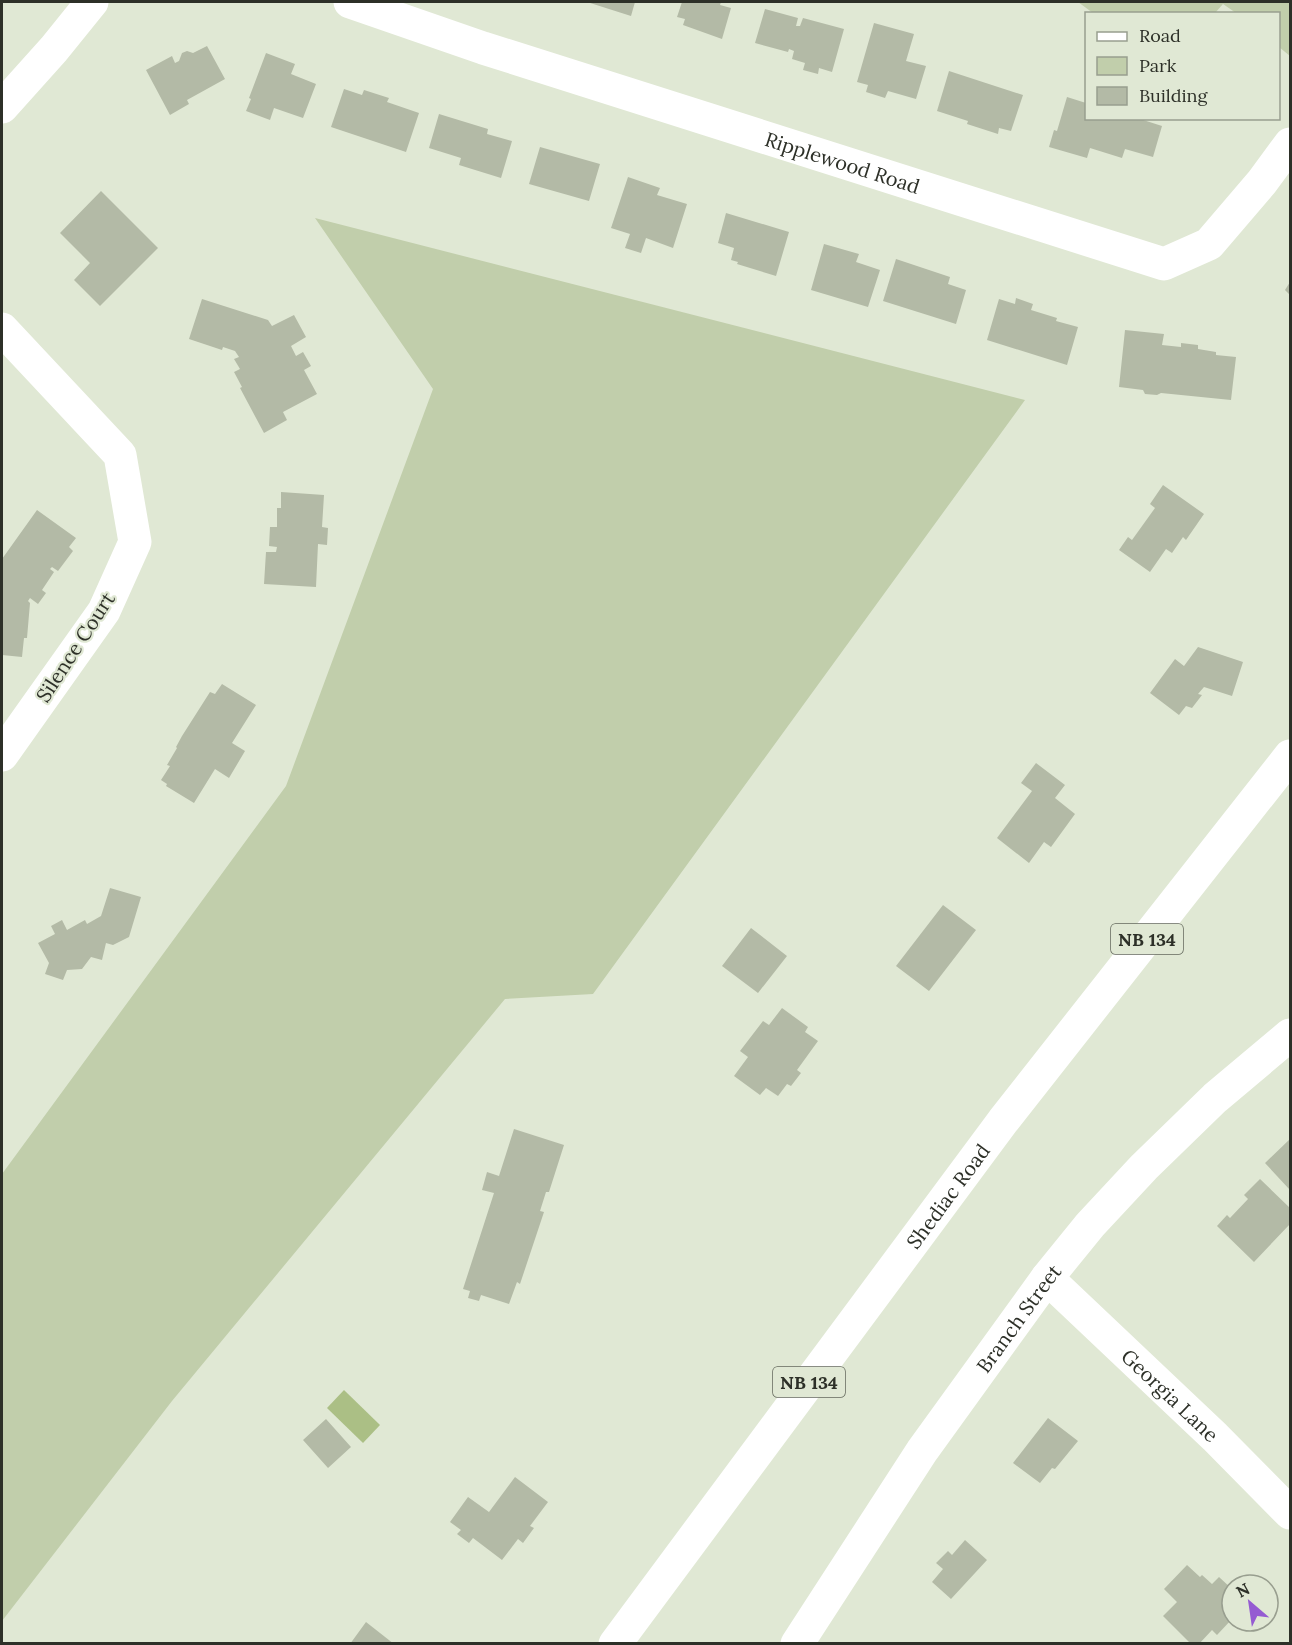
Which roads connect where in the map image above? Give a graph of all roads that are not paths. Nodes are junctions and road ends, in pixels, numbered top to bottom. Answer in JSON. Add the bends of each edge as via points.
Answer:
{"nodes":[{"id":1,"x":92,"y":2,"type":"edge"},
{"id":2,"x":350,"y":2,"type":"edge"},
{"id":3,"x":2,"y":107,"type":"edge"},
{"id":4,"x":1290,"y":144,"type":"edge"},
{"id":5,"x":2,"y":329,"type":"edge"},
{"id":6,"x":2,"y":755,"type":"edge"},
{"id":7,"x":1290,"y":756,"type":"edge"},
{"id":8,"x":1290,"y":1035,"type":"edge"},
{"id":9,"x":1047,"y":1278,"type":"junction"},
{"id":10,"x":1290,"y":1513,"type":"edge"},
{"id":11,"x":615,"y":1644,"type":"edge"},
{"id":12,"x":797,"y":1644,"type":"edge"}],
"edges":[{"from":1,"to":3,"type":"street"},
{"from":2,"to":4,"type":"street","name":"Ripplewood Road","via":[[483,48],[1164,264],[1209,244]]},
{"from":5,"to":6,"type":"street","name":"Silence Court","via":[[120,455],[135,542],[104,611]]},
{"from":7,"to":11,"type":"street","name":"Shediac Road","number":"NB 134","via":[[1003,1121]]},
{"from":8,"to":9,"type":"street","name":"Branch Street","via":[[1215,1098],[1144,1167]]},
{"from":9,"to":10,"type":"street","name":"Georgia Lane"},
{"from":9,"to":12,"type":"street","name":"Branch Street","via":[[922,1451]]}]}
